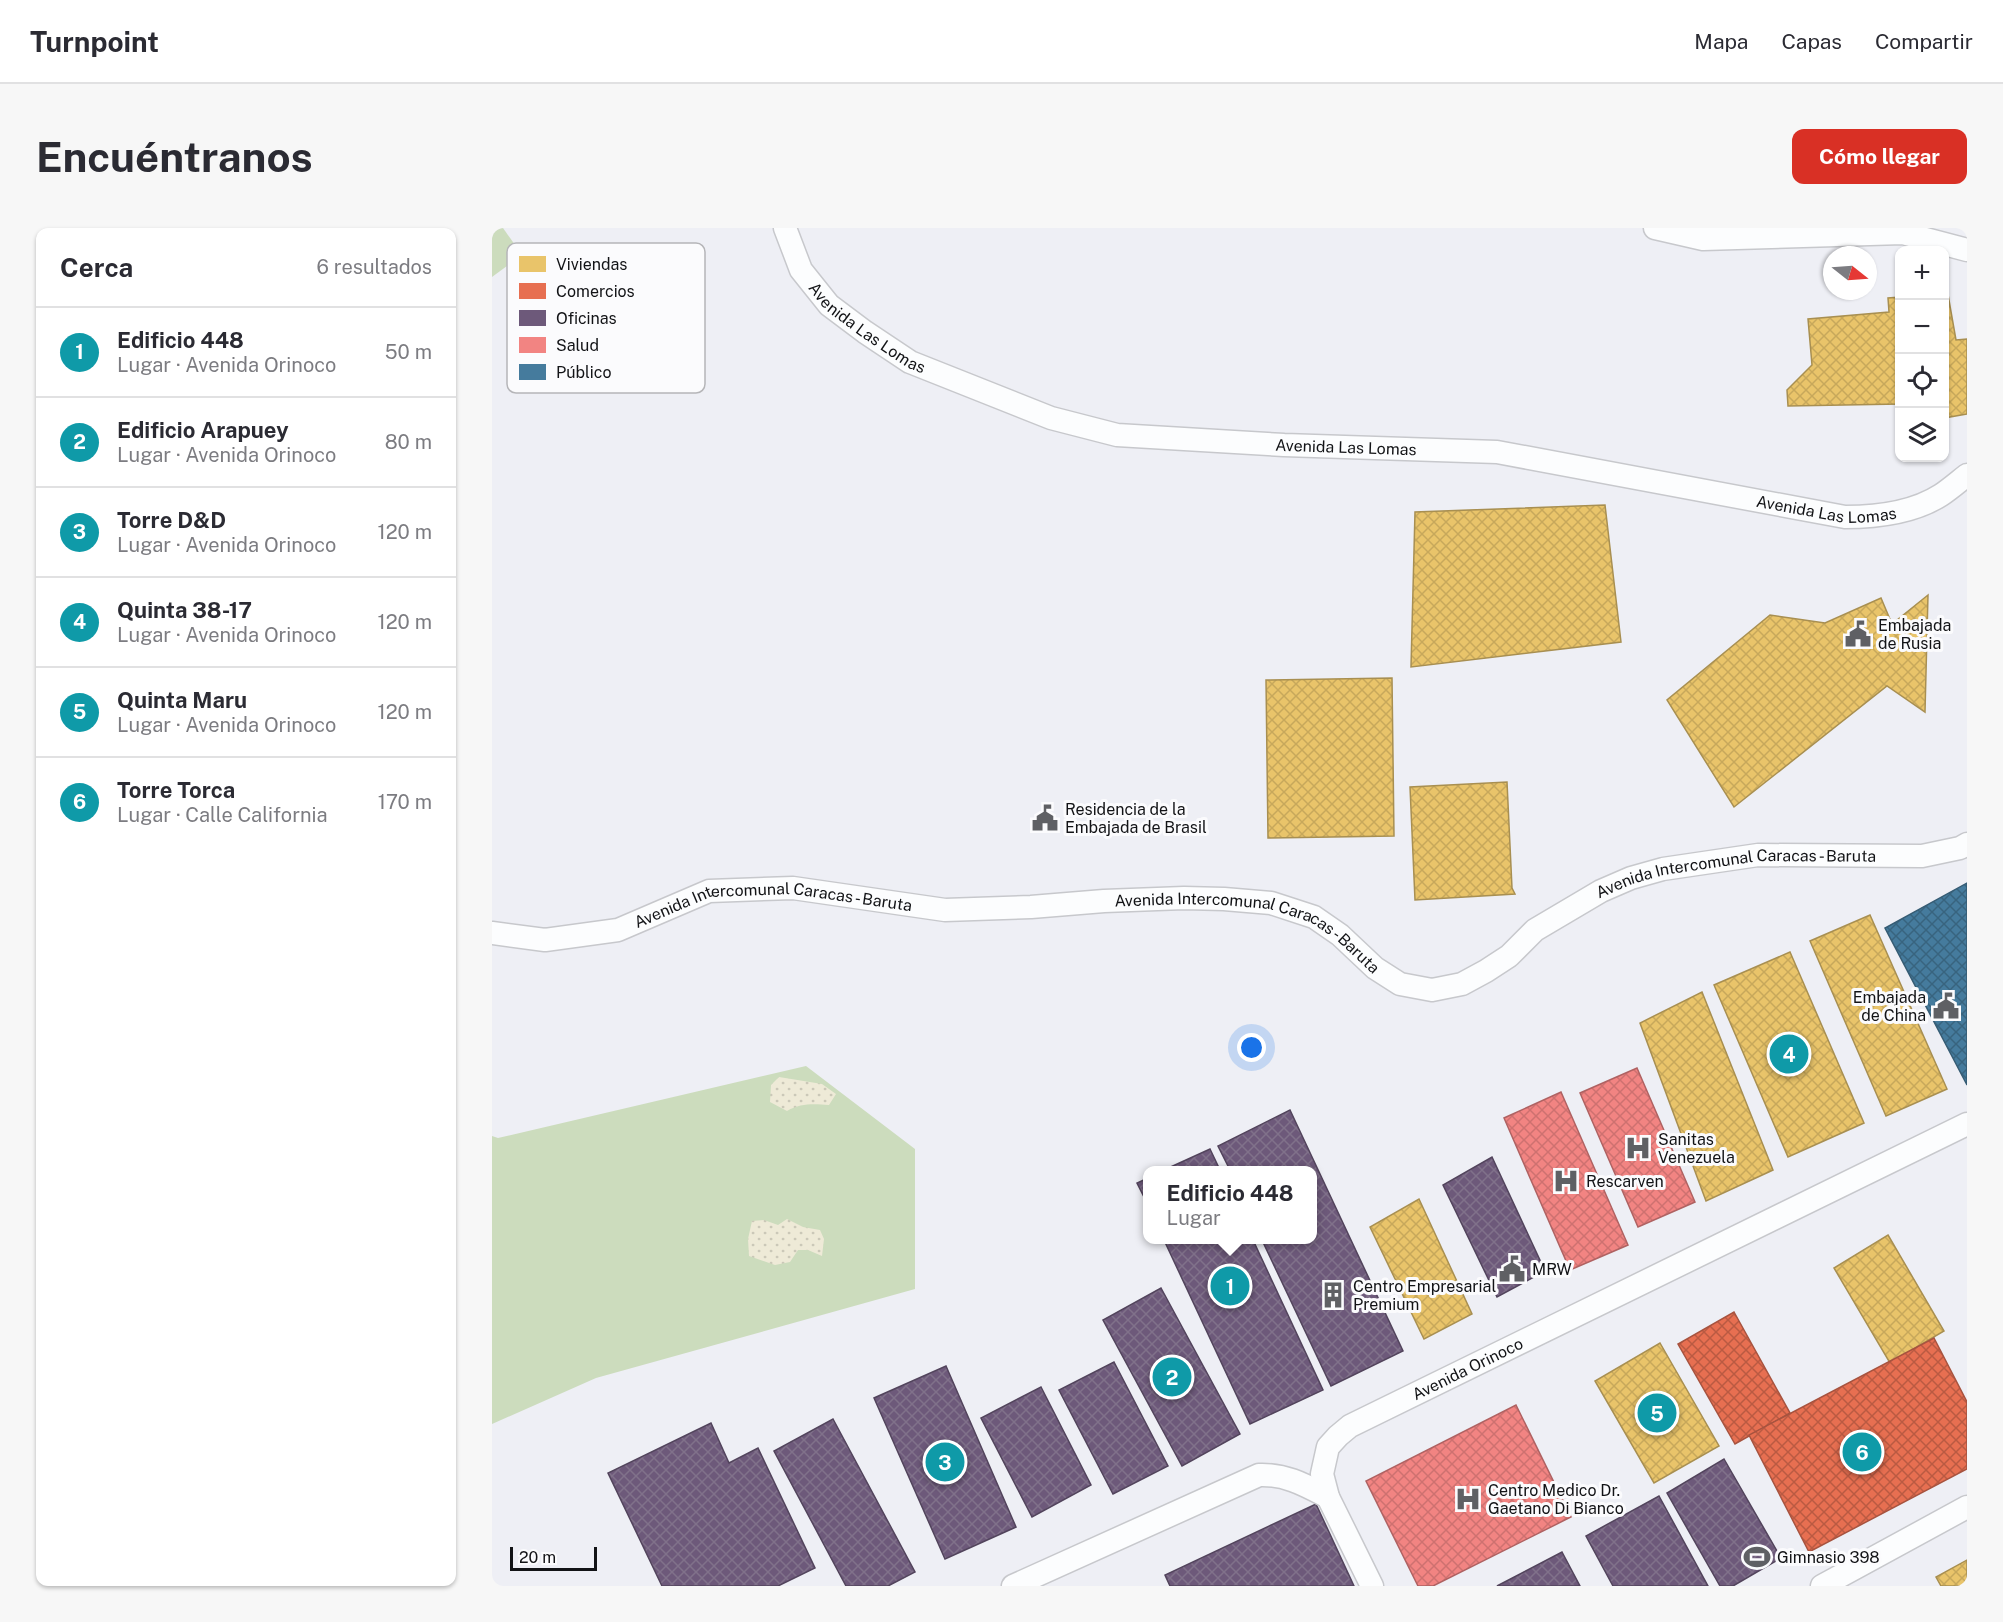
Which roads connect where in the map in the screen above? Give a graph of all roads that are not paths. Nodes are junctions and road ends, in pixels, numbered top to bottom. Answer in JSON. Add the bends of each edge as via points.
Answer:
{"nodes":[{"id":1,"x":785,"y":228,"type":"edge"},
{"id":2,"x":1655,"y":228,"type":"edge"},
{"id":3,"x":1967,"y":250,"type":"edge"},
{"id":4,"x":1967,"y":475,"type":"edge"},
{"id":5,"x":1967,"y":844,"type":"edge"},
{"id":6,"x":492,"y":933,"type":"edge"},
{"id":7,"x":1967,"y":1124,"type":"edge"},
{"id":8,"x":1328,"y":1497,"type":"junction"},
{"id":9,"x":1967,"y":1507,"type":"edge"},
{"id":10,"x":1013,"y":1586,"type":"edge"},
{"id":11,"x":1372,"y":1586,"type":"edge"},
{"id":12,"x":1822,"y":1586,"type":"edge"}],
"edges":[{"from":1,"to":4,"type":"street","name":"Avenida Las Lomas","via":[[801,270],[830,305],[910,362],[1052,418],[1117,435],[1497,452],[1845,517],[1871,517],[1910,509],[1940,496]]},
{"from":2,"to":3,"type":"street","via":[[1704,239],[1903,233]]},
{"from":5,"to":6,"type":"street","name":"Avenida Intercomunal Caracas - Baruta","via":[[1922,856],[1758,855],[1631,878],[1535,930],[1509,956],[1486,971],[1462,984],[1432,990],[1400,984],[1314,917],[1271,903],[1224,899],[1184,897],[945,910],[793,888],[709,891],[618,930],[545,940]]},
{"from":7,"to":8,"type":"street","name":"Avenida Orinoco","via":[[1350,1426],[1328,1447],[1322,1474]]},
{"from":8,"to":10,"type":"street","via":[[1296,1480],[1259,1476]]},
{"from":8,"to":11,"type":"street","name":"Avenida Orinoco"},
{"from":9,"to":12,"type":"street"}]}
